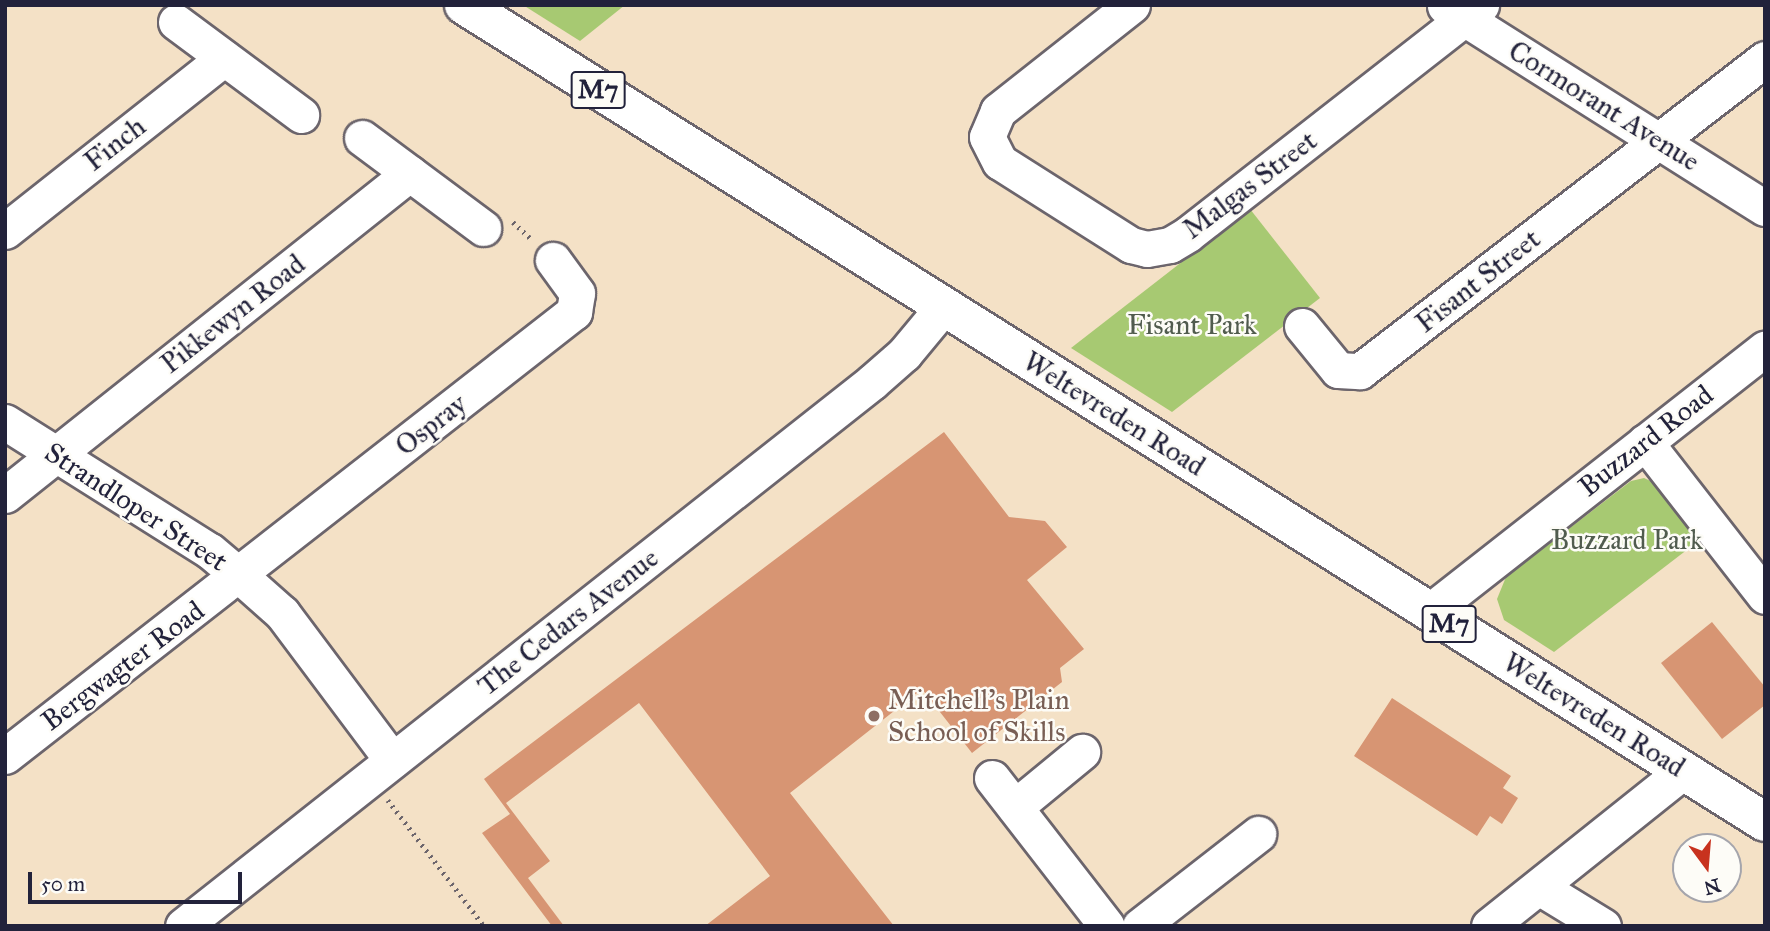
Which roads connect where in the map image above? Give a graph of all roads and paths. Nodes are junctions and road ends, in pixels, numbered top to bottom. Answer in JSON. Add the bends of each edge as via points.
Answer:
{"nodes":[{"id":1,"x":464,"y":5,"type":"edge"},
{"id":2,"x":1132,"y":5,"type":"edge"},
{"id":3,"x":1463,"y":10,"type":"edge"},
{"id":4,"x":176,"y":23,"type":"dead end"},
{"id":5,"x":224,"y":58,"type":"junction"},
{"id":6,"x":1765,"y":59,"type":"edge"},
{"id":7,"x":301,"y":115,"type":"dead end"},
{"id":8,"x":362,"y":138,"type":"dead end"},
{"id":9,"x":1660,"y":141,"type":"junction"},
{"id":10,"x":410,"y":173,"type":"junction"},
{"id":11,"x":1765,"y":208,"type":"edge"},
{"id":12,"x":483,"y":228,"type":"joint"},
{"id":13,"x":5,"y":231,"type":"edge"},
{"id":14,"x":553,"y":260,"type":"joint"},
{"id":15,"x":943,"y":307,"type":"junction"},
{"id":16,"x":1302,"y":326,"type":"dead end"},
{"id":17,"x":1765,"y":349,"type":"edge"},
{"id":18,"x":5,"y":422,"type":"edge"},
{"id":19,"x":1645,"y":442,"type":"junction"},
{"id":20,"x":56,"y":454,"type":"junction"},
{"id":21,"x":5,"y":495,"type":"edge"},
{"id":22,"x":240,"y":576,"type":"junction"},
{"id":23,"x":1765,"y":596,"type":"edge"},
{"id":24,"x":1429,"y":612,"type":"junction"},
{"id":25,"x":1082,"y":752,"type":"dead end"},
{"id":26,"x":5,"y":756,"type":"edge"},
{"id":27,"x":382,"y":769,"type":"junction"},
{"id":28,"x":1683,"y":771,"type":"junction"},
{"id":29,"x":992,"y":778,"type":"dead end"},
{"id":30,"x":1014,"y":807,"type":"junction"},
{"id":31,"x":1765,"y":822,"type":"edge"},
{"id":32,"x":1258,"y":834,"type":"dead end"},
{"id":33,"x":1539,"y":887,"type":"junction"},
{"id":34,"x":183,"y":926,"type":"edge"},
{"id":35,"x":484,"y":926,"type":"edge"},
{"id":36,"x":1107,"y":926,"type":"edge"},
{"id":37,"x":1140,"y":926,"type":"edge"},
{"id":38,"x":1489,"y":926,"type":"edge"},
{"id":39,"x":1603,"y":926,"type":"edge"}],
"edges":[{"from":1,"to":15,"type":"main road","name":"Weltevreden Road","number":"M7"},
{"from":2,"to":3,"type":"street","name":"Malgas Street","via":[[998,111],[987,137],[1000,162],[1131,245],[1147,249],[1170,245],[1188,234]]},
{"from":3,"to":9,"type":"street","name":"Cormorant Avenue"},
{"from":4,"to":5,"type":"street"},
{"from":5,"to":7,"type":"street"},
{"from":5,"to":13,"type":"street","name":"Finch"},
{"from":6,"to":9,"type":"street","name":"Fisant Street"},
{"from":8,"to":10,"type":"street"},
{"from":9,"to":11,"type":"street","name":"Cormorant Avenue"},
{"from":9,"to":16,"type":"street","name":"Fisant Street","via":[[1360,371],[1338,370]]},
{"from":10,"to":12,"type":"street"},
{"from":10,"to":20,"type":"street","name":"Pikkewyn Road"},
{"from":12,"to":14,"type":"path","via":[[513,222]]},
{"from":14,"to":22,"type":"street","name":"Ospray","via":[[578,293],[574,312]]},
{"from":15,"to":24,"type":"main road","name":"Weltevreden Road","number":"M7"},
{"from":15,"to":27,"type":"street","name":"The Cedars Avenue","via":[[904,354],[872,382]]},
{"from":17,"to":19,"type":"street","name":"Buzzard Road"},
{"from":18,"to":20,"type":"street","name":"Strandloper Street"},
{"from":19,"to":23,"type":"street"},
{"from":19,"to":24,"type":"street","name":"Buzzard Road"},
{"from":20,"to":21,"type":"street"},
{"from":20,"to":22,"type":"street","name":"Strandloper Street","via":[[210,551]]},
{"from":22,"to":26,"type":"street","name":"Bergwagter Road"},
{"from":22,"to":27,"type":"street","name":"Strandloper Street","via":[[282,613]]},
{"from":24,"to":28,"type":"main road","name":"Weltevreden Road","number":"M7"},
{"from":25,"to":30,"type":"street"},
{"from":27,"to":34,"type":"street","name":"The Cedars Avenue"},
{"from":27,"to":35,"type":"path"},
{"from":28,"to":31,"type":"main road","name":"Weltevreden Road","number":"M7"},
{"from":28,"to":33,"type":"street"},
{"from":29,"to":30,"type":"street"},
{"from":30,"to":36,"type":"street"},
{"from":32,"to":37,"type":"street"},
{"from":33,"to":38,"type":"street"},
{"from":33,"to":39,"type":"street"}]}
